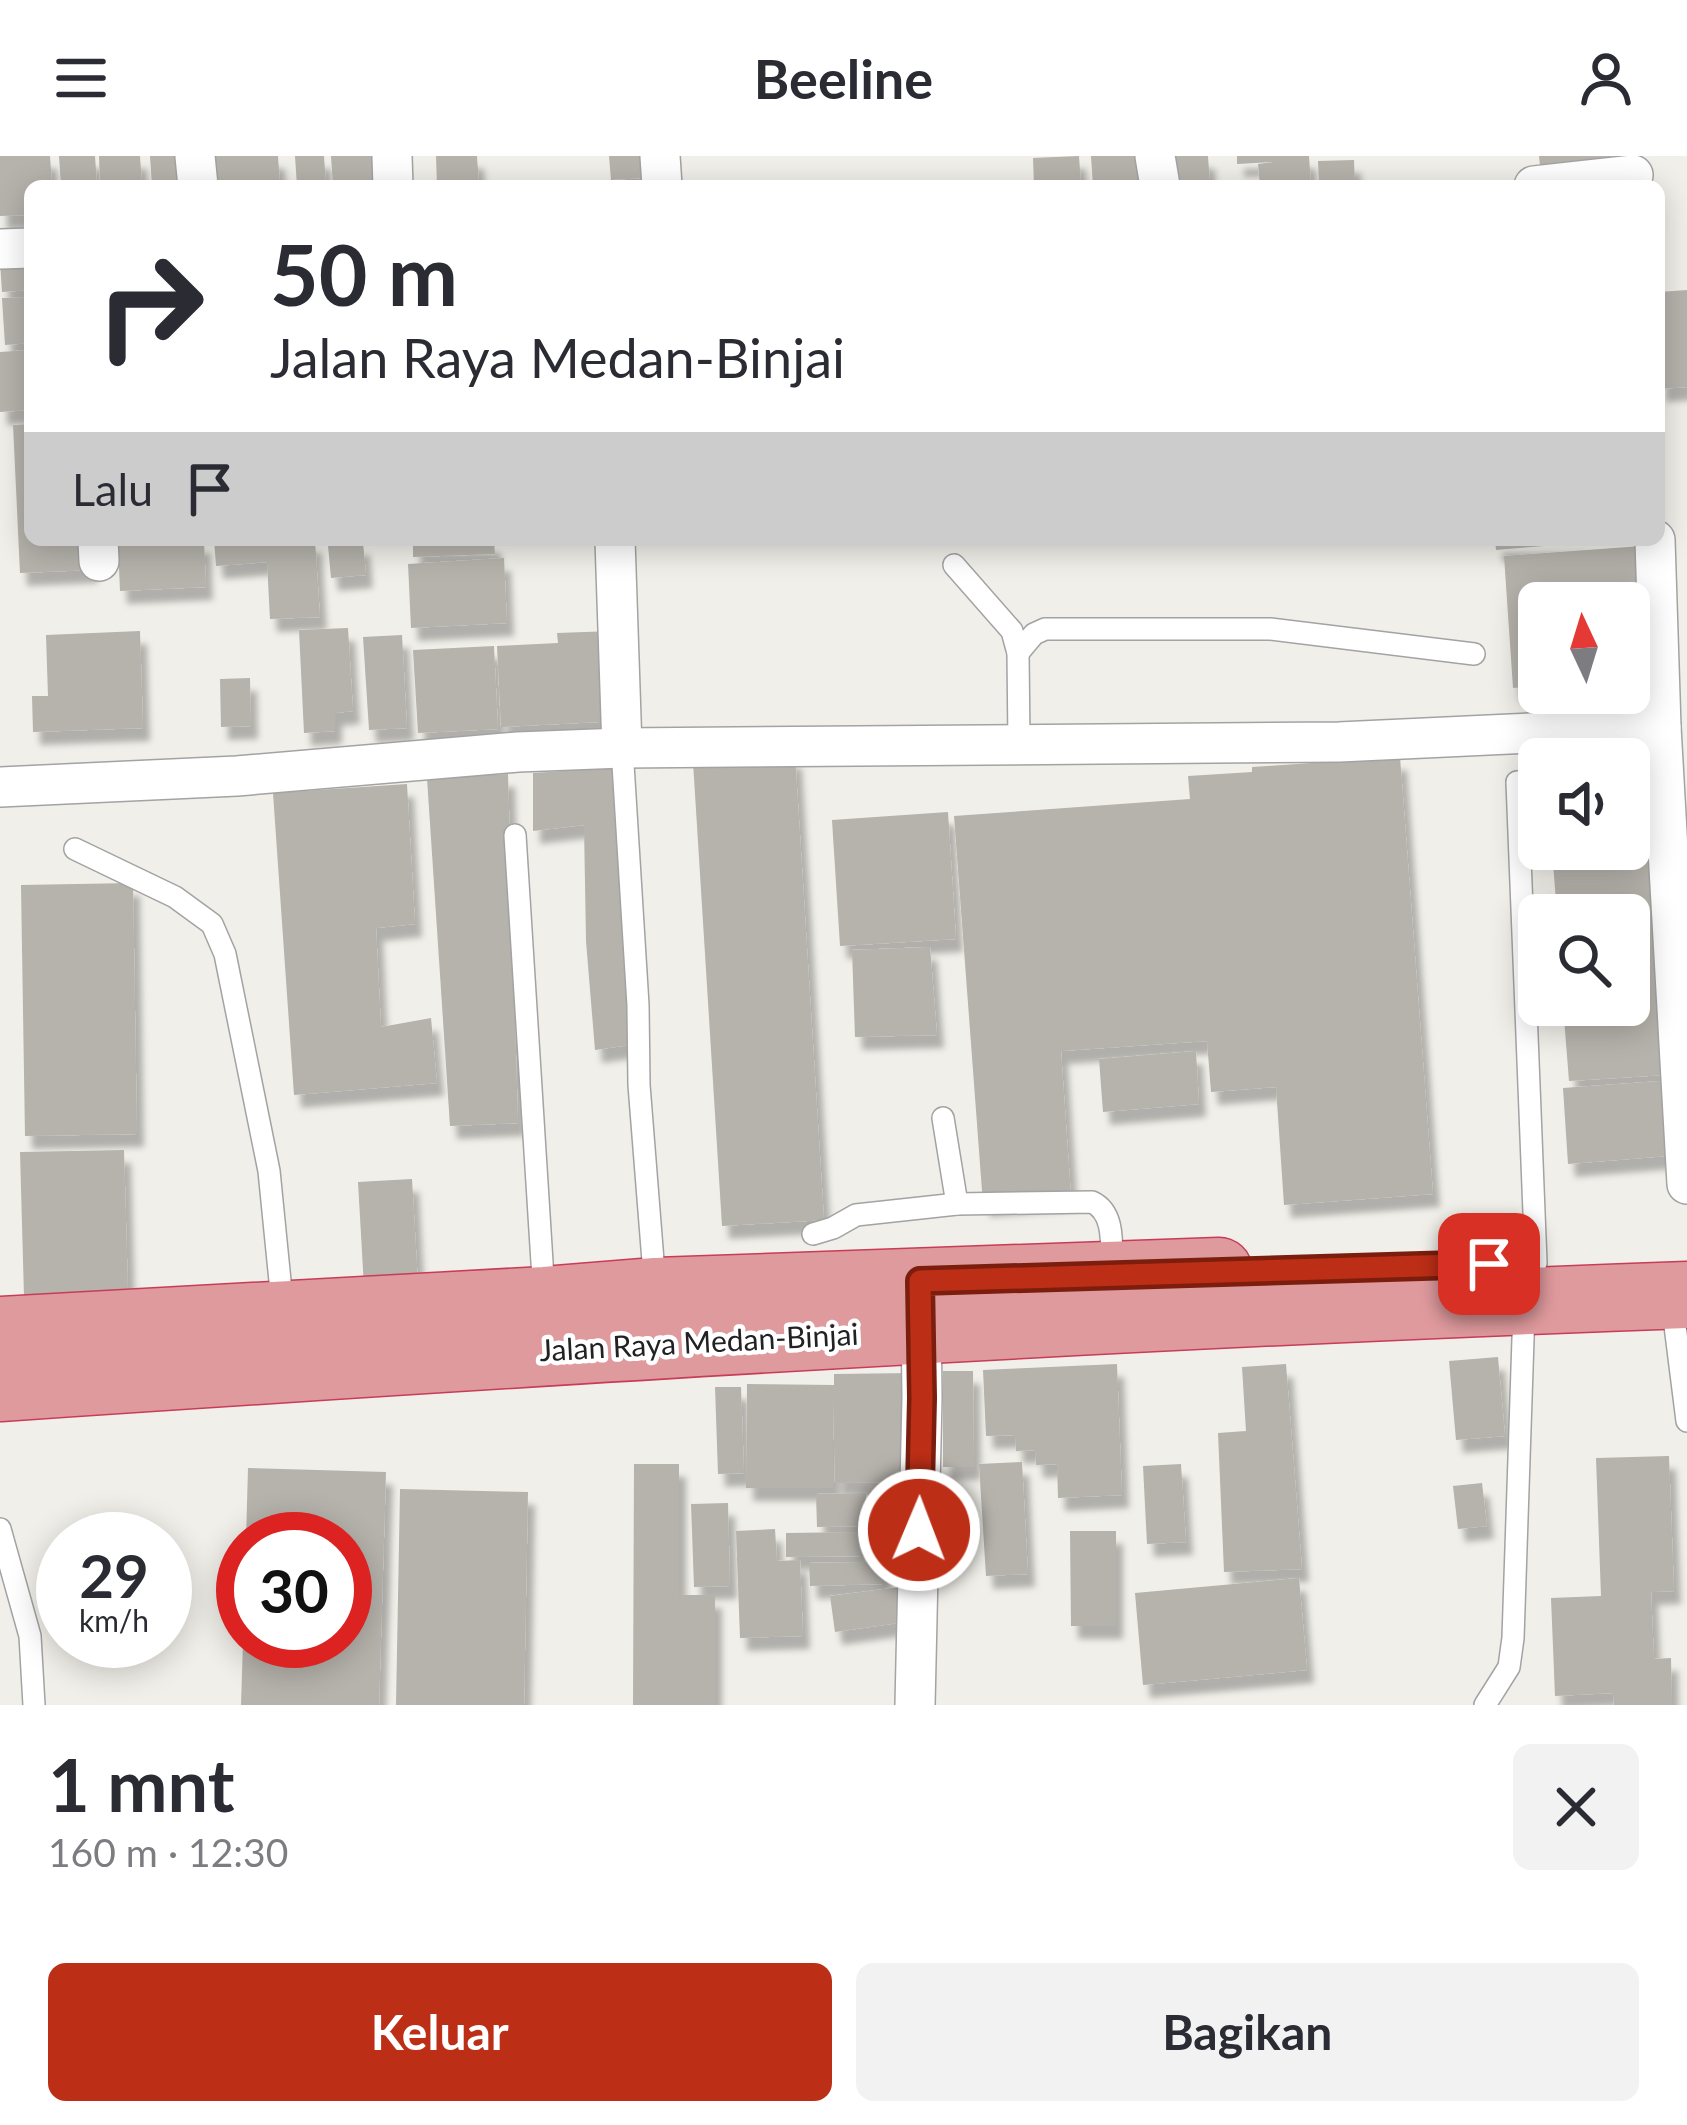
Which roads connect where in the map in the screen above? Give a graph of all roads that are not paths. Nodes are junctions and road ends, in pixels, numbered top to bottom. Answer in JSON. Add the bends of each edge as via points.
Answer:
{"nodes":[{"id":1,"x":1632,"y":172,"type":"edge"},
{"id":2,"x":1576,"y":180,"type":"edge"},
{"id":3,"x":615,"y":546,"type":"edge"},
{"id":4,"x":1655,"y":546,"type":"edge"},
{"id":5,"x":955,"y":565,"type":"dead end"},
{"id":6,"x":1018,"y":653,"type":"junction"},
{"id":7,"x":1474,"y":654,"type":"dead end"},
{"id":8,"x":1661,"y":727,"type":"junction"},
{"id":9,"x":1019,"y":743,"type":"junction"},
{"id":10,"x":622,"y":748,"type":"junction"},
{"id":11,"x":1516,"y":782,"type":"dead end"},
{"id":12,"x":0,"y":787,"type":"edge"},
{"id":13,"x":515,"y":835,"type":"dead end"},
{"id":14,"x":75,"y":849,"type":"dead end"},
{"id":15,"x":943,"y":1118,"type":"dead end"},
{"id":16,"x":1687,"y":1184,"type":"edge"},
{"id":17,"x":957,"y":1204,"type":"junction"},
{"id":18,"x":813,"y":1234,"type":"dead end"},
{"id":19,"x":1112,"y":1274,"type":"junction"},
{"id":20,"x":1530,"y":1282,"type":"junction"},
{"id":21,"x":1682,"y":1283,"type":"edge"},
{"id":22,"x":921,"y":1306,"type":"junction"},
{"id":23,"x":605,"y":1309,"type":"junction"},
{"id":24,"x":284,"y":1315,"type":"junction"},
{"id":25,"x":0,"y":1330,"type":"edge"},
{"id":26,"x":0,"y":1388,"type":"edge"},
{"id":27,"x":1687,"y":1421,"type":"edge"},
{"id":28,"x":0,"y":1529,"type":"edge"},
{"id":29,"x":34,"y":1705,"type":"edge"},
{"id":30,"x":915,"y":1705,"type":"edge"},
{"id":31,"x":1485,"y":1705,"type":"edge"}],
"edges":[{"from":1,"to":2,"type":"street"},
{"from":3,"to":10,"type":"street"},
{"from":4,"to":8,"type":"street"},
{"from":5,"to":6,"type":"lane","via":[[1012,631]]},
{"from":6,"to":7,"type":"lane","via":[[1046,629],[1270,629]]},
{"from":6,"to":9,"type":"lane"},
{"from":8,"to":9,"type":"street","via":[[1339,742]]},
{"from":8,"to":16,"type":"street"},
{"from":9,"to":10,"type":"street"},
{"from":10,"to":12,"type":"street"},
{"from":10,"to":23,"type":"lane","via":[[639,1085]]},
{"from":11,"to":20,"type":"lane"},
{"from":13,"to":23,"type":"lane"},
{"from":14,"to":24,"type":"lane","via":[[212,924],[225,954],[268,1171]]},
{"from":15,"to":17,"type":"lane"},
{"from":17,"to":18,"type":"lane","via":[[869,1212]]},
{"from":17,"to":19,"type":"lane","via":[[1102,1206]]},
{"from":19,"to":20,"type":"highway","name":"Jalan Raya Medan-Binjai"},
{"from":19,"to":22,"type":"highway","name":"Jalan Raya Medan-Binjai"},
{"from":20,"to":21,"type":"highway","name":"Jalan Raya Medan-Binjai"},
{"from":20,"to":22,"type":"highway","name":"Jalan Raya Medan-Binjai"},
{"from":20,"to":31,"type":"lane","via":[[1513,1638],[1509,1667]]},
{"from":21,"to":27,"type":"lane"},
{"from":22,"to":23,"type":"highway","name":"Jalan Raya Medan-Binjai"},
{"from":22,"to":30,"type":"street"},
{"from":23,"to":24,"type":"highway","name":"Jalan Raya Medan-Binjai"},
{"from":23,"to":26,"type":"highway","name":"Jalan Raya Medan-Binjai"},
{"from":24,"to":25,"type":"highway","name":"Jalan Raya Medan-Binjai"},
{"from":28,"to":29,"type":"lane","via":[[30,1636]]}]}
